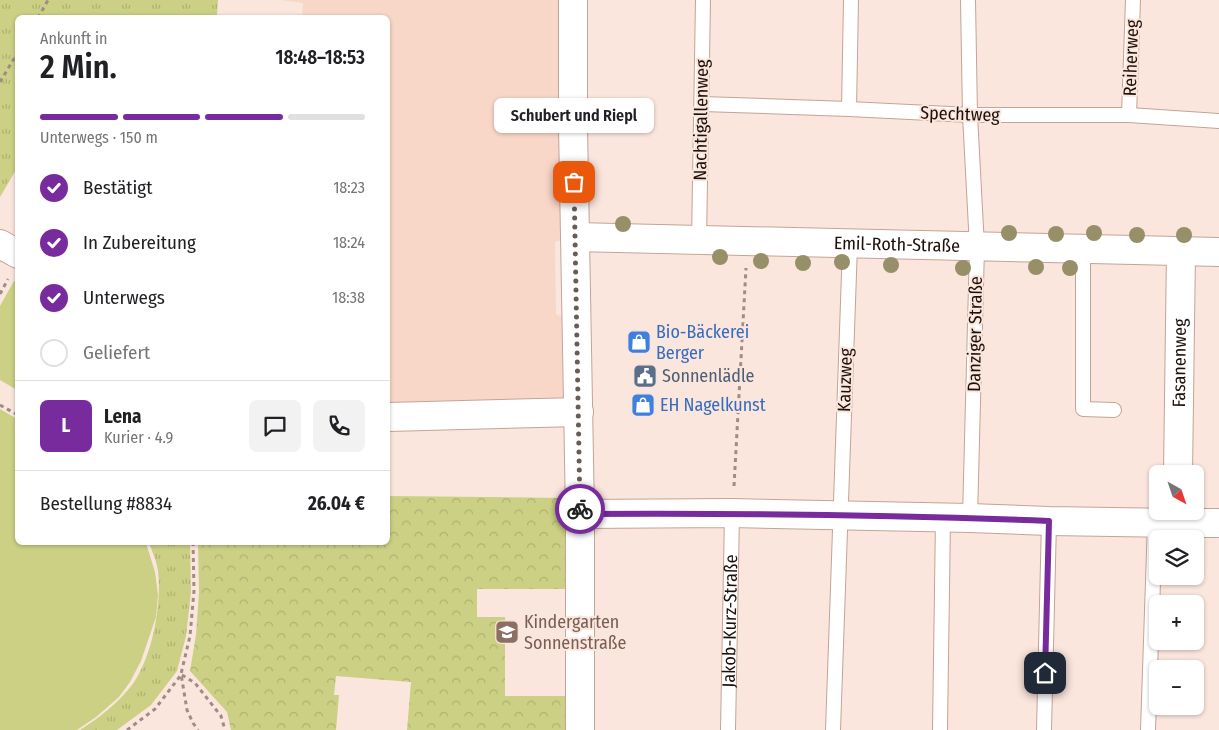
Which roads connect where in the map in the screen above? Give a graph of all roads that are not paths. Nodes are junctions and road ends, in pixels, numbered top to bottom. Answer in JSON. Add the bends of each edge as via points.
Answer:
{"nodes":[{"id":1,"x":573,"y":0,"type":"edge"},
{"id":2,"x":703,"y":0,"type":"edge"},
{"id":3,"x":851,"y":0,"type":"edge"},
{"id":4,"x":968,"y":0,"type":"edge"},
{"id":5,"x":1133,"y":0,"type":"edge"},
{"id":6,"x":702,"y":104,"type":"junction"},
{"id":7,"x":849,"y":109,"type":"junction"},
{"id":8,"x":970,"y":115,"type":"junction"},
{"id":9,"x":1129,"y":115,"type":"junction"},
{"id":10,"x":1219,"y":121,"type":"edge"},
{"id":11,"x":575,"y":238,"type":"junction"},
{"id":12,"x":700,"y":241,"type":"junction"},
{"id":13,"x":0,"y":244,"type":"edge"},
{"id":14,"x":850,"y":245,"type":"junction"},
{"id":15,"x":977,"y":248,"type":"junction"},
{"id":16,"x":1083,"y":249,"type":"junction"},
{"id":17,"x":1181,"y":252,"type":"junction"},
{"id":18,"x":1219,"y":252,"type":"edge"},
{"id":19,"x":13,"y":265,"type":"edge"},
{"id":20,"x":1114,"y":410,"type":"dead end"},
{"id":21,"x":579,"y":412,"type":"junction"},
{"id":22,"x":390,"y":416,"type":"edge"},
{"id":23,"x":1178,"y":465,"type":"edge"},
{"id":24,"x":580,"y":514,"type":"junction"},
{"id":25,"x":732,"y":514,"type":"junction"},
{"id":26,"x":840,"y":515,"type":"junction"},
{"id":27,"x":943,"y":518,"type":"junction"},
{"id":28,"x":970,"y":518,"type":"junction"},
{"id":29,"x":1149,"y":519,"type":"edge"},
{"id":30,"x":1170,"y":520,"type":"edge"},
{"id":31,"x":1186,"y":520,"type":"edge"},
{"id":32,"x":1049,"y":521,"type":"junction"},
{"id":33,"x":1219,"y":522,"type":"edge"},
{"id":34,"x":580,"y":730,"type":"edge"},
{"id":35,"x":728,"y":730,"type":"edge"},
{"id":36,"x":833,"y":730,"type":"edge"},
{"id":37,"x":940,"y":730,"type":"edge"},
{"id":38,"x":1044,"y":730,"type":"edge"},
{"id":39,"x":1148,"y":730,"type":"edge"}],
"edges":[{"from":1,"to":11,"type":"street"},
{"from":2,"to":6,"type":"lane","name":"Nachtigallenweg"},
{"from":3,"to":7,"type":"lane"},
{"from":4,"to":8,"type":"lane","name":"Danziger Straße"},
{"from":5,"to":9,"type":"lane","name":"Reiherweg"},
{"from":6,"to":7,"type":"lane","name":"Spechtweg"},
{"from":6,"to":12,"type":"lane","name":"Nachtigallenweg"},
{"from":7,"to":8,"type":"lane","name":"Spechtweg"},
{"from":8,"to":9,"type":"lane","name":"Spechtweg"},
{"from":8,"to":15,"type":"lane","name":"Danziger Straße"},
{"from":9,"to":10,"type":"lane","name":"Spechtweg"},
{"from":11,"to":12,"type":"street","name":"Emil-Roth-Straße"},
{"from":11,"to":21,"type":"street"},
{"from":12,"to":14,"type":"street","name":"Emil-Roth-Straße"},
{"from":13,"to":19,"type":"street"},
{"from":14,"to":15,"type":"street","name":"Emil-Roth-Straße"},
{"from":14,"to":26,"type":"lane","name":"Kauzweg"},
{"from":15,"to":16,"type":"street","name":"Emil-Roth-Straße"},
{"from":15,"to":28,"type":"lane","name":"Danziger Straße"},
{"from":16,"to":17,"type":"street","name":"Emil-Roth-Straße"},
{"from":16,"to":20,"type":"lane","via":[[1083,409]]},
{"from":17,"to":18,"type":"street","name":"Emil-Roth-Straße"},
{"from":17,"to":23,"type":"street","name":"Fasanenweg"},
{"from":21,"to":22,"type":"street"},
{"from":21,"to":24,"type":"street"},
{"from":24,"to":25,"type":"street"},
{"from":24,"to":34,"type":"street"},
{"from":25,"to":26,"type":"street"},
{"from":25,"to":35,"type":"lane","name":"Jakob-Kurz-Straße"},
{"from":26,"to":27,"type":"street"},
{"from":26,"to":36,"type":"lane"},
{"from":27,"to":28,"type":"street"},
{"from":27,"to":37,"type":"lane"},
{"from":28,"to":32,"type":"street"},
{"from":29,"to":32,"type":"street"},
{"from":30,"to":39,"type":"lane"},
{"from":31,"to":33,"type":"street"},
{"from":32,"to":38,"type":"lane"}]}
